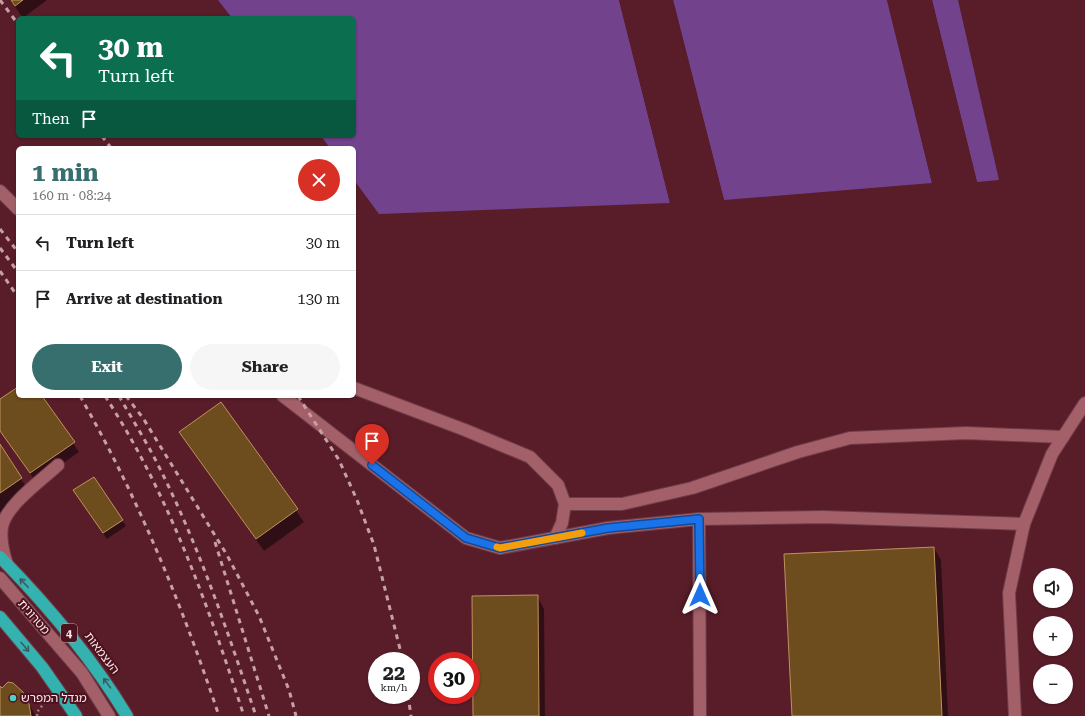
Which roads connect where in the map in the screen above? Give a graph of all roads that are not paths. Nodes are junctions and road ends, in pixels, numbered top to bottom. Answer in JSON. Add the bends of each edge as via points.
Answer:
{"nodes":[{"id":1,"x":0,"y":191,"type":"edge"},
{"id":2,"x":16,"y":207,"type":"edge"},
{"id":3,"x":356,"y":389,"type":"edge"},
{"id":4,"x":286,"y":398,"type":"edge"},
{"id":5,"x":1085,"y":403,"type":"edge"},
{"id":6,"x":1063,"y":437,"type":"junction"},
{"id":7,"x":58,"y":465,"type":"dead end"},
{"id":8,"x":16,"y":503,"type":"junction"},
{"id":9,"x":565,"y":504,"type":"junction"},
{"id":10,"x":0,"y":508,"type":"edge"},
{"id":11,"x":699,"y":519,"type":"junction"},
{"id":12,"x":1024,"y":524,"type":"junction"},
{"id":13,"x":555,"y":538,"type":"junction"},
{"id":14,"x":3,"y":561,"type":"edge"},
{"id":15,"x":0,"y":578,"type":"edge"},
{"id":16,"x":0,"y":617,"type":"edge"},
{"id":17,"x":76,"y":716,"type":"edge"},
{"id":18,"x":108,"y":716,"type":"edge"},
{"id":19,"x":127,"y":716,"type":"edge"},
{"id":20,"x":700,"y":716,"type":"edge"},
{"id":21,"x":1015,"y":716,"type":"edge"}],
"edges":[{"from":1,"to":2,"type":"street"},
{"from":3,"to":9,"type":"street","via":[[530,457],[558,485]]},
{"from":4,"to":13,"type":"street","via":[[466,538],[500,548]]},
{"from":5,"to":6,"type":"street"},
{"from":6,"to":9,"type":"street","via":[[966,433],[850,438],[798,452],[692,488],[622,504]]},
{"from":6,"to":12,"type":"street","via":[[1052,454]]},
{"from":7,"to":8,"type":"street"},
{"from":8,"to":10,"type":"street"},
{"from":8,"to":14,"type":"street","via":[[5,517],[2,527]]},
{"from":9,"to":13,"type":"street","via":[[562,523]]},
{"from":11,"to":12,"type":"street","via":[[822,517]]},
{"from":11,"to":13,"type":"street","via":[[608,528]]},
{"from":11,"to":20,"type":"street"},
{"from":12,"to":21,"type":"street","via":[[1008,593]]},
{"from":19,"to":14,"type":"highway","name":"העצמאות","number":"4","one_way":true,"via":[[112,690],[81,648],[40,599]]},
{"from":15,"to":18,"type":"street","name":"מטרונית","via":[[82,673]]},
{"from":16,"to":17,"type":"highway","one_way":true,"via":[[42,667]]}]}
